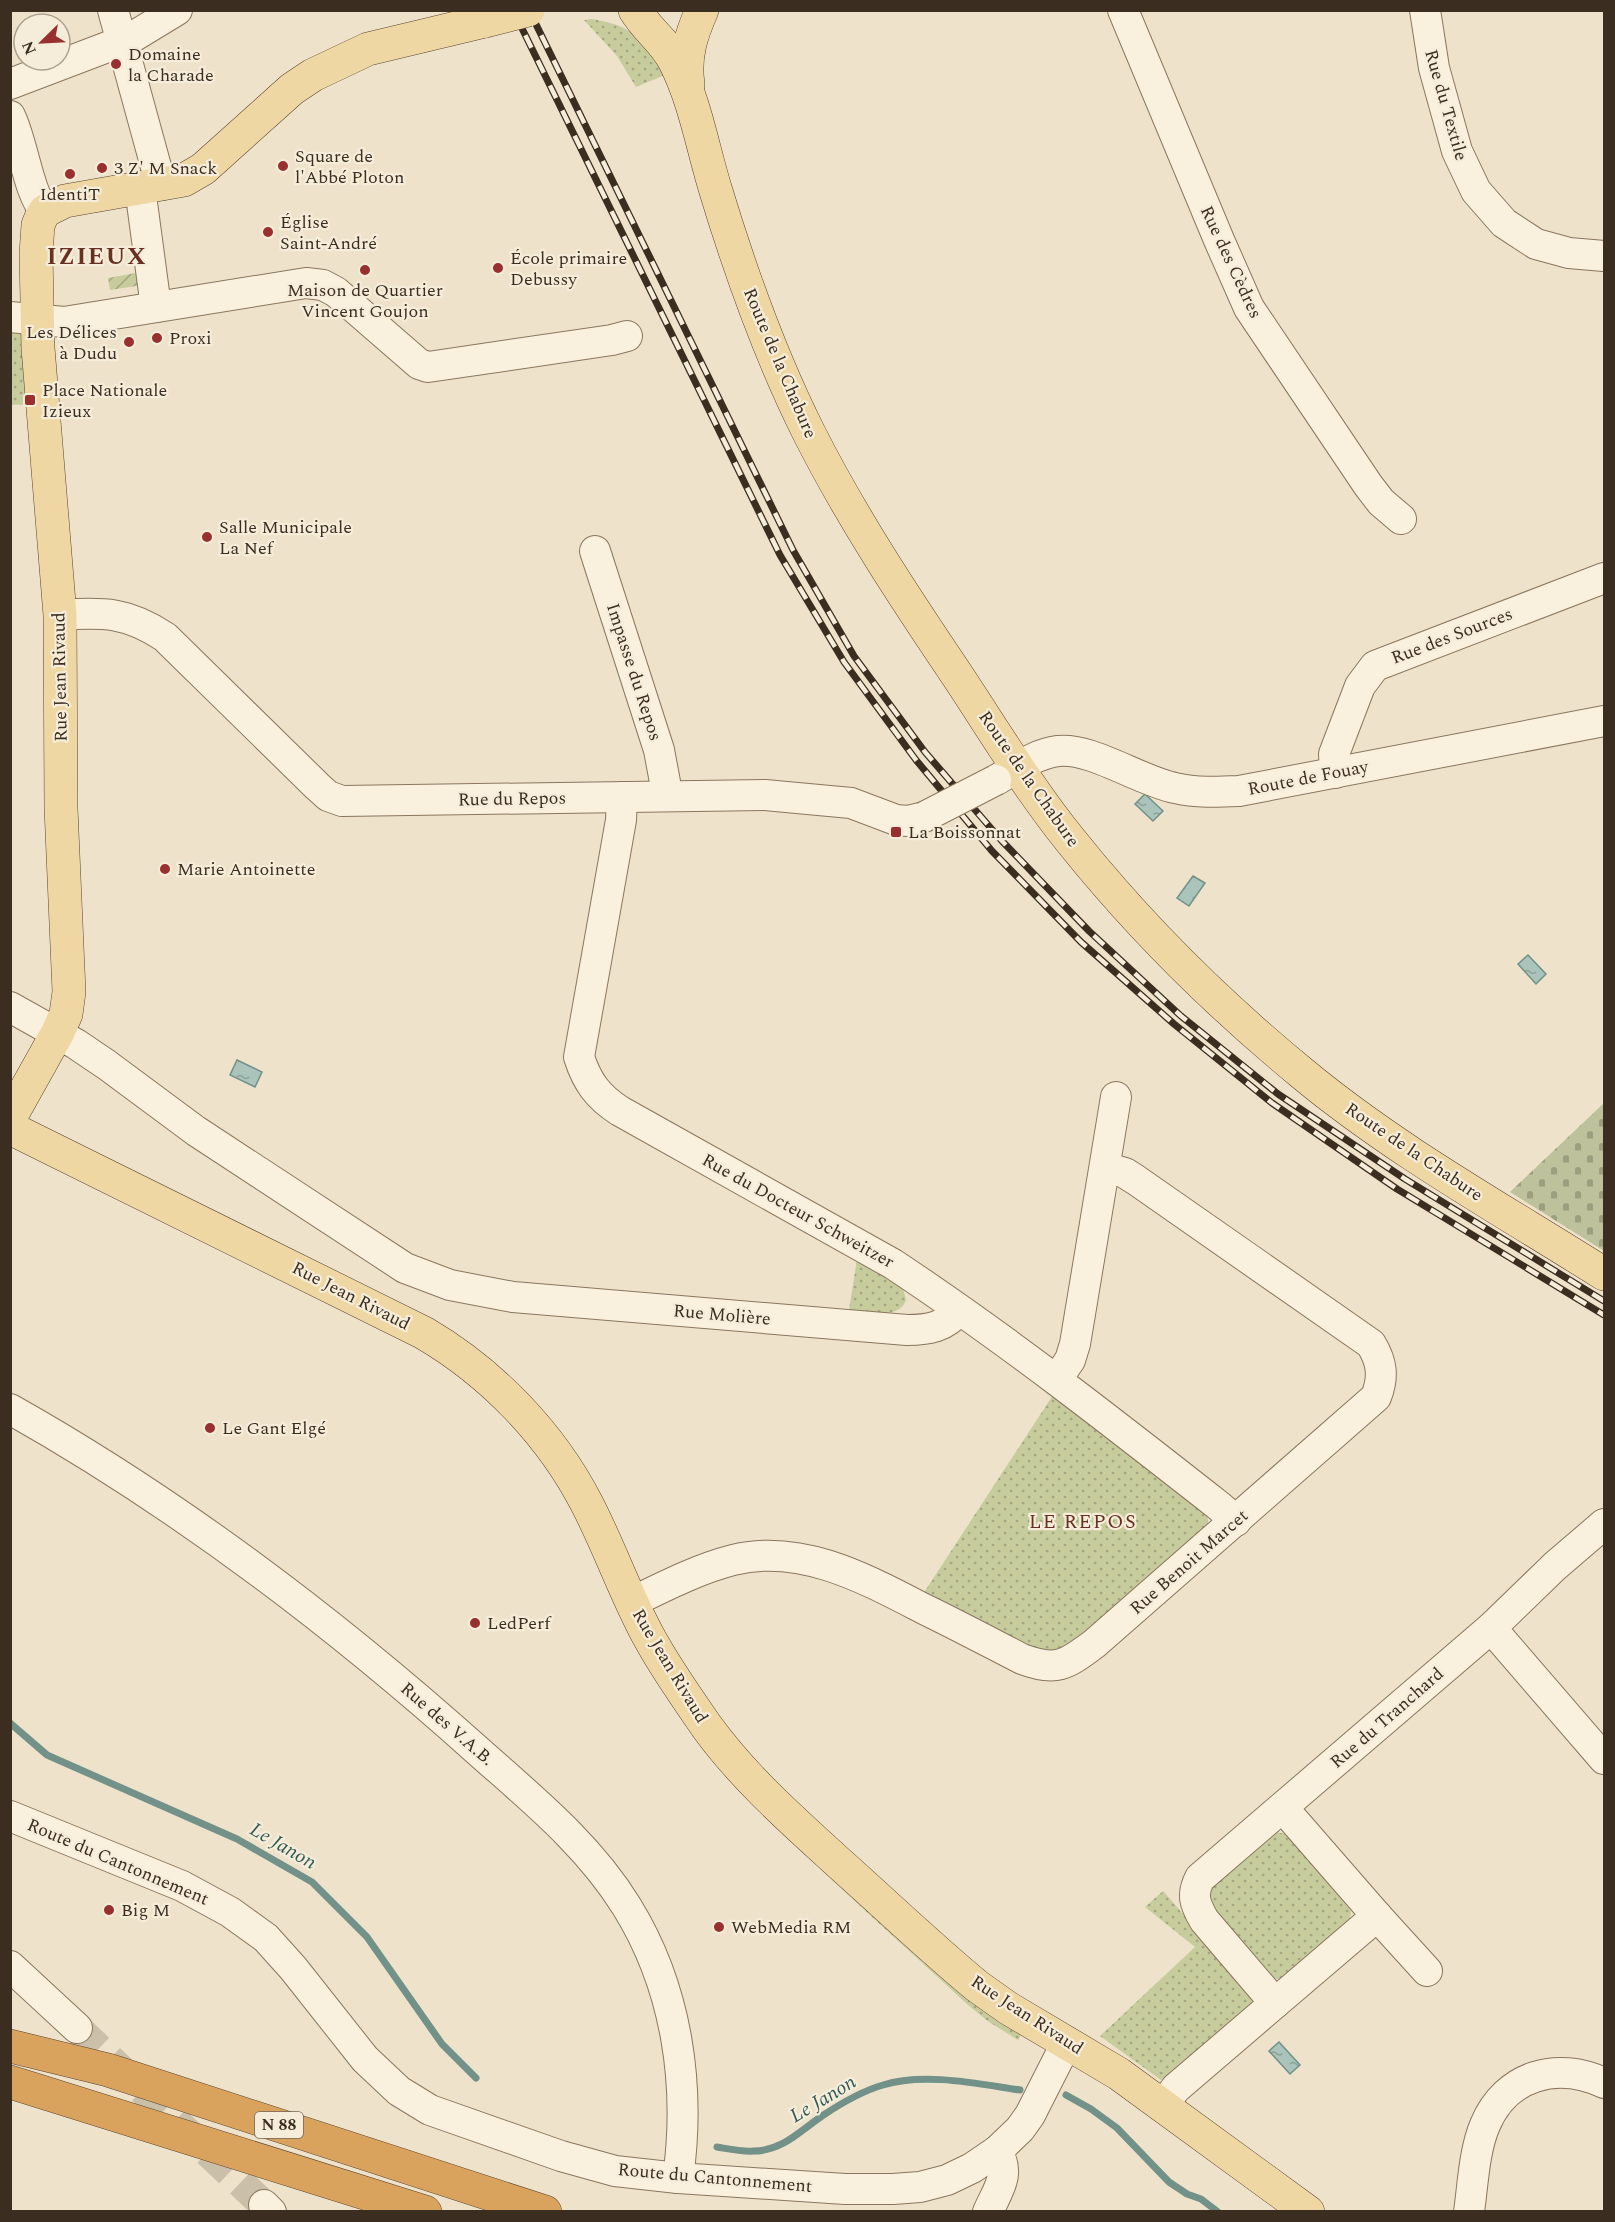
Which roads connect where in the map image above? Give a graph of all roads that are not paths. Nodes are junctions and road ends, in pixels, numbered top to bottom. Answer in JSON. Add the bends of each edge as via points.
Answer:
{"nodes":[{"id":1,"x":113,"y":10,"type":"edge"},
{"id":2,"x":177,"y":10,"type":"edge"},
{"id":3,"x":528,"y":10,"type":"edge"},
{"id":4,"x":636,"y":10,"type":"edge"},
{"id":5,"x":702,"y":10,"type":"edge"},
{"id":6,"x":1123,"y":10,"type":"edge"},
{"id":7,"x":1425,"y":10,"type":"edge"},
{"id":8,"x":122,"y":41,"type":"junction"},
{"id":9,"x":10,"y":84,"type":"edge"},
{"id":10,"x":690,"y":98,"type":"junction"},
{"id":11,"x":10,"y":116,"type":"edge"},
{"id":12,"x":151,"y":186,"type":"junction"},
{"id":13,"x":45,"y":211,"type":"junction"},
{"id":14,"x":1605,"y":256,"type":"edge"},
{"id":15,"x":156,"y":307,"type":"junction"},
{"id":16,"x":24,"y":319,"type":"edge"},
{"id":17,"x":627,"y":336,"type":"dead end"},
{"id":18,"x":1401,"y":519,"type":"dead end"},
{"id":19,"x":595,"y":551,"type":"dead end"},
{"id":20,"x":1605,"y":578,"type":"edge"},
{"id":21,"x":60,"y":615,"type":"junction"},
{"id":22,"x":1605,"y":721,"type":"edge"},
{"id":23,"x":1335,"y":773,"type":"junction"},
{"id":24,"x":1007,"y":774,"type":"junction"},
{"id":25,"x":622,"y":796,"type":"junction"},
{"id":26,"x":665,"y":796,"type":"junction"},
{"id":27,"x":10,"y":1008,"type":"edge"},
{"id":28,"x":58,"y":1032,"type":"junction"},
{"id":29,"x":1116,"y":1097,"type":"dead end"},
{"id":30,"x":10,"y":1118,"type":"edge"},
{"id":31,"x":10,"y":1128,"type":"edge"},
{"id":32,"x":1105,"y":1167,"type":"junction"},
{"id":33,"x":1605,"y":1274,"type":"edge"},
{"id":34,"x":959,"y":1310,"type":"junction"},
{"id":35,"x":1057,"y":1379,"type":"junction"},
{"id":36,"x":10,"y":1409,"type":"edge"},
{"id":37,"x":1236,"y":1521,"type":"junction"},
{"id":38,"x":1605,"y":1524,"type":"edge"},
{"id":39,"x":632,"y":1602,"type":"junction"},
{"id":40,"x":1491,"y":1628,"type":"junction"},
{"id":41,"x":1605,"y":1759,"type":"edge"},
{"id":42,"x":1283,"y":1808,"type":"junction"},
{"id":43,"x":10,"y":1816,"type":"edge"},
{"id":44,"x":1377,"y":1916,"type":"junction"},
{"id":45,"x":10,"y":1966,"type":"edge"},
{"id":46,"x":1427,"y":1971,"type":"dead end"},
{"id":47,"x":1275,"y":2003,"type":"junction"},
{"id":48,"x":77,"y":2028,"type":"tunnel mouth"},
{"id":49,"x":1067,"y":2042,"type":"junction"},
{"id":50,"x":10,"y":2046,"type":"edge"},
{"id":51,"x":1605,"y":2083,"type":"edge"},
{"id":52,"x":18,"y":2086,"type":"edge"},
{"id":53,"x":1162,"y":2106,"type":"junction"},
{"id":54,"x":997,"y":2151,"type":"junction"},
{"id":55,"x":678,"y":2178,"type":"junction"},
{"id":56,"x":425,"y":2211,"type":"edge"},
{"id":57,"x":545,"y":2211,"type":"edge"},
{"id":58,"x":988,"y":2211,"type":"edge"},
{"id":59,"x":1308,"y":2211,"type":"edge"},
{"id":60,"x":1469,"y":2211,"type":"edge"}],
"edges":[{"from":1,"to":8,"type":"street"},
{"from":2,"to":8,"type":"street"},
{"from":3,"to":12,"type":"main road","bridge":true,"via":[[368,50],[337,63],[292,89],[203,169],[184,180]]},
{"from":4,"to":10,"type":"main road","name":"Route de la Chabure","via":[[669,51]]},
{"from":5,"to":10,"type":"main road","name":"Route de la Chabure","via":[[687,56]]},
{"from":6,"to":18,"type":"street","name":"Rue des Cèdres","via":[[1249,308],[1368,485]]},
{"from":7,"to":14,"type":"street","name":"Rue du Textile","via":[[1434,68],[1456,151],[1476,191],[1504,223],[1536,244],[1569,253]]},
{"from":8,"to":9,"type":"street"},
{"from":8,"to":12,"type":"street"},
{"from":10,"to":24,"type":"main road","name":"Route de la Chabure","via":[[744,278],[808,432]]},
{"from":11,"to":13,"type":"street","via":[[35,199]]},
{"from":12,"to":13,"type":"main road","via":[[65,201]]},
{"from":12,"to":15,"type":"street"},
{"from":13,"to":16,"type":"main road","name":"Rue Jean Rivaud","via":[[38,225]]},
{"from":15,"to":16,"type":"street","via":[[64,322]]},
{"from":15,"to":17,"type":"street","via":[[306,283],[323,285],[349,301],[419,364],[428,367]]},
{"from":16,"to":21,"type":"main road","name":"Rue Jean Rivaud","via":[[38,358]]},
{"from":19,"to":26,"type":"street","name":"Impasse du Repos","via":[[659,750]]},
{"from":20,"to":23,"type":"street","name":"Rue des Sources","via":[[1375,666],[1360,686],[1334,754]]},
{"from":21,"to":25,"type":"street","name":"Rue du Repos","via":[[119,615],[165,637],[317,786],[342,801]]},
{"from":21,"to":28,"type":"main road","name":"Rue Jean Rivaud","via":[[61,808],[69,992]]},
{"from":22,"to":23,"type":"street","name":"Route de Fouay"},
{"from":23,"to":24,"type":"street","name":"Route de Fouay","via":[[1239,791],[1206,792],[1175,788],[1075,752],[1059,751],[1042,755]]},
{"from":24,"to":26,"type":"street","name":"Rue du Repos","bridge":true,"via":[[924,818],[908,821],[833,800],[765,795]]},
{"from":24,"to":33,"type":"main road","name":"Route de la Chabure","via":[[1119,898],[1220,1000],[1304,1074],[1383,1135]]},
{"from":25,"to":26,"type":"street","name":"Rue du Repos"},
{"from":25,"to":34,"type":"street","name":"Rue du Docteur Schweitzer","via":[[579,1057],[592,1088],[620,1112],[893,1264]]},
{"from":27,"to":28,"type":"street"},
{"from":28,"to":30,"type":"main road","name":"Rue Jean Rivaud"},
{"from":28,"to":34,"type":"street","name":"Rue Molière","via":[[196,1131],[405,1268],[427,1278],[478,1292],[525,1298],[907,1330],[941,1326]]},
{"from":29,"to":32,"type":"street"},
{"from":31,"to":39,"type":"main road","name":"Rue Jean Rivaud","via":[[448,1347],[503,1392],[551,1448],[587,1504]]},
{"from":32,"to":35,"type":"street","via":[[1075,1344]]},
{"from":32,"to":37,"type":"street","name":"Rue Benoit Marcet","via":[[1125,1173],[1371,1344],[1378,1355],[1382,1369],[1376,1397]]},
{"from":34,"to":35,"type":"street","name":"Rue du Docteur Schweitzer"},
{"from":35,"to":37,"type":"street","name":"Rue du Docteur Schweitzer"},
{"from":36,"to":55,"type":"street","name":"Rue des V.A.B.","via":[[165,1505],[303,1604],[453,1728],[560,1824],[601,1868],[628,1908],[652,1957],[672,2012],[680,2055],[683,2123]]},
{"from":37,"to":39,"type":"street","name":"Rue Benoit Marcet","via":[[1094,1644],[1059,1665],[1041,1666],[1022,1659],[872,1582],[800,1558],[765,1556],[735,1560],[703,1569]]},
{"from":38,"to":40,"type":"street","name":"Rue du Tranchard"},
{"from":39,"to":49,"type":"main road","name":"Rue Jean Rivaud","via":[[656,1648],[709,1729],[776,1806],[977,1986]]},
{"from":40,"to":41,"type":"street"},
{"from":40,"to":42,"type":"street","name":"Rue du Tranchard"},
{"from":42,"to":44,"type":"street"},
{"from":42,"to":47,"type":"street","name":"Rue du Tranchard","via":[[1200,1878],[1194,1889],[1195,1904],[1203,1920]]},
{"from":43,"to":55,"type":"street","name":"Route du Cantonnement","via":[[182,1886],[230,1912],[266,1938],[364,2059],[399,2091],[430,2110],[561,2156],[615,2170]]},
{"from":44,"to":46,"type":"street"},
{"from":44,"to":47,"type":"street"},
{"from":45,"to":48,"type":"street"},
{"from":47,"to":53,"type":"street","via":[[1176,2088]]},
{"from":49,"to":53,"type":"main road","name":"Rue Jean Rivaud"},
{"from":49,"to":54,"type":"street","name":"Route du Cantonnement","via":[[1030,2115]]},
{"from":50,"to":57,"type":"highway","number":"N 88","via":[[108,2070]]},
{"from":51,"to":60,"type":"street","via":[[1588,2075],[1539,2074],[1515,2086],[1497,2104],[1484,2126]]},
{"from":52,"to":56,"type":"highway","number":"N 88"},
{"from":53,"to":59,"type":"main road","name":"Rue Jean Rivaud"},
{"from":54,"to":55,"type":"street","name":"Route du Cantonnement","via":[[948,2180],[921,2187],[845,2189]]},
{"from":54,"to":58,"type":"street","via":[[1004,2175]]}]}
